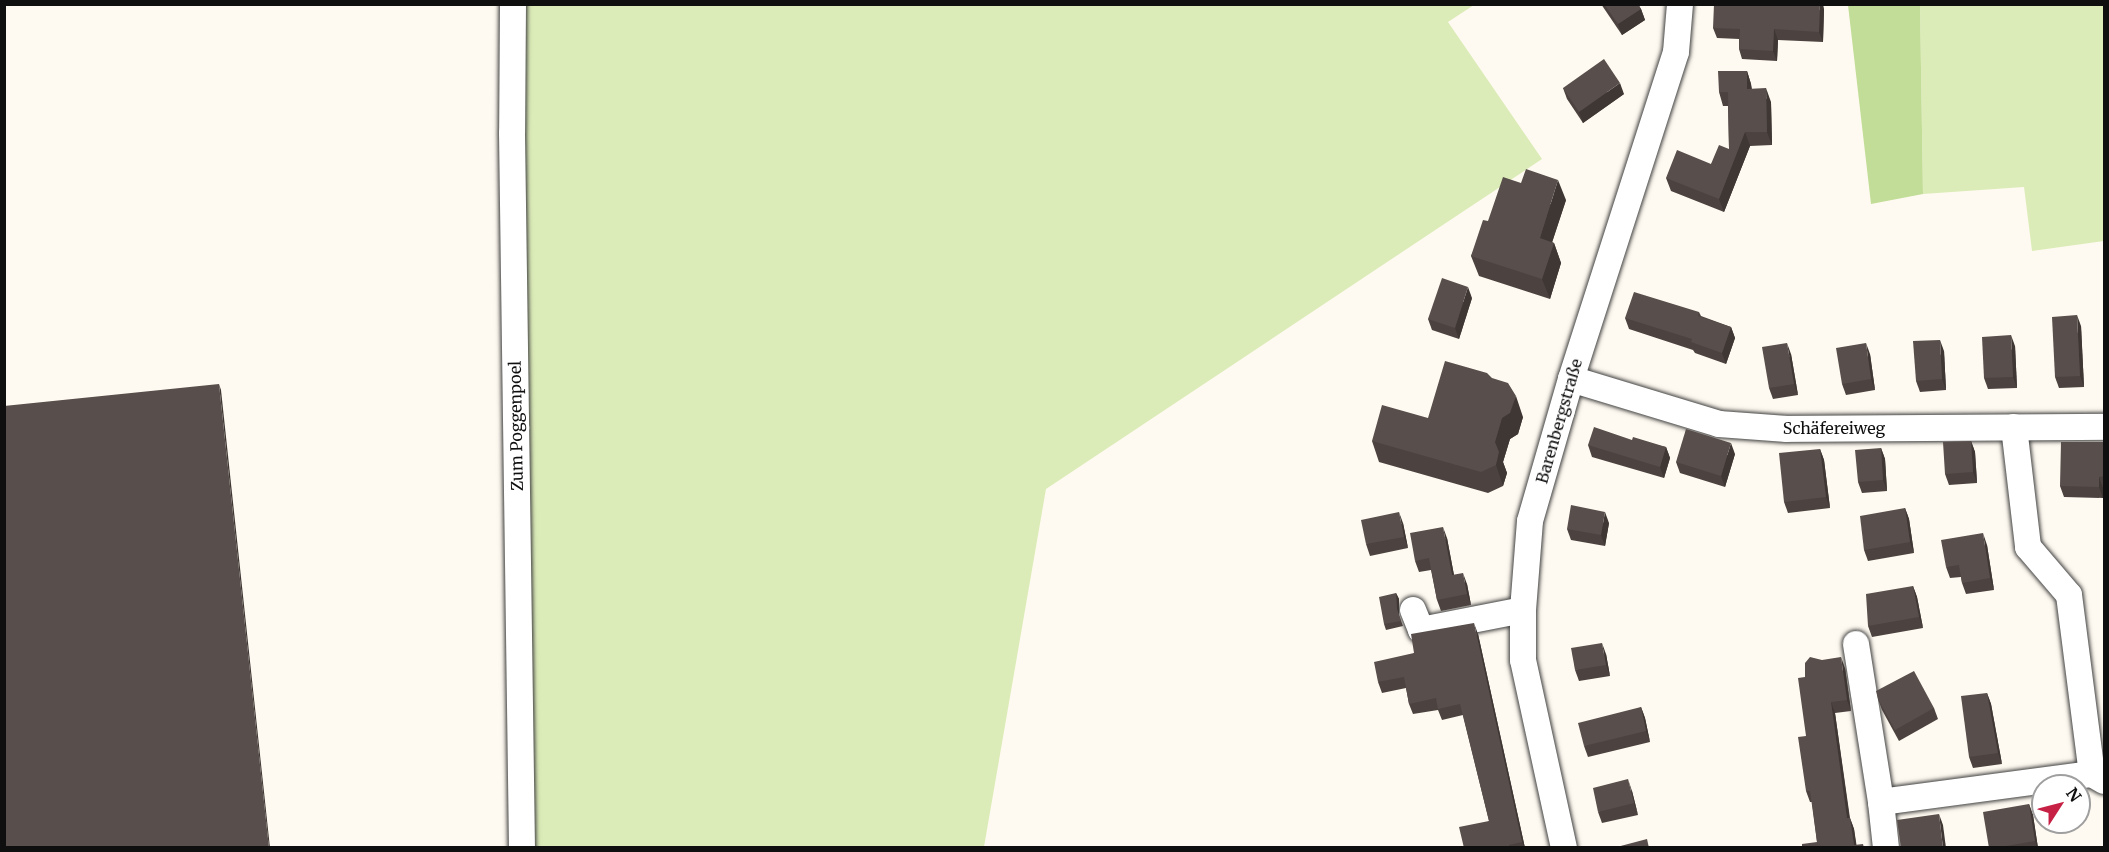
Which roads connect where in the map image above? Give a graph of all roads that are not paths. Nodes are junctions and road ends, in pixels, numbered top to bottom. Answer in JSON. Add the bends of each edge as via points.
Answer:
{"nodes":[{"id":1,"x":513,"y":4,"type":"edge"},
{"id":2,"x":1680,"y":4,"type":"edge"},
{"id":3,"x":1571,"y":379,"type":"junction"},
{"id":4,"x":2014,"y":427,"type":"junction"},
{"id":5,"x":2104,"y":427,"type":"edge"},
{"id":6,"x":1413,"y":610,"type":"dead end"},
{"id":7,"x":1523,"y":610,"type":"junction"},
{"id":8,"x":1856,"y":644,"type":"dead end"},
{"id":9,"x":2098,"y":778,"type":"edge"},
{"id":10,"x":1881,"y":801,"type":"junction"},
{"id":11,"x":522,"y":848,"type":"edge"},
{"id":12,"x":1564,"y":848,"type":"edge"},
{"id":13,"x":1886,"y":848,"type":"edge"}],
"edges":[{"from":1,"to":11,"type":"street","name":"Zum Poggenpoel"},
{"from":2,"to":3,"type":"street","name":"Barenbergstraße","via":[[1676,52]]},
{"from":3,"to":4,"type":"street","name":"Schäfereiweg","via":[[1719,424],[1787,429]]},
{"from":3,"to":7,"type":"street","name":"Barenbergstraße","via":[[1530,521]]},
{"from":4,"to":5,"type":"street","name":"Schäfereiweg"},
{"from":4,"to":9,"type":"street","via":[[2028,548],[2069,595]]},
{"from":6,"to":7,"type":"street","via":[[1421,630]]},
{"from":7,"to":12,"type":"street","name":"Barenbergstraße","via":[[1523,660]]},
{"from":8,"to":10,"type":"street"},
{"from":9,"to":10,"type":"street"},
{"from":10,"to":13,"type":"street"}]}
